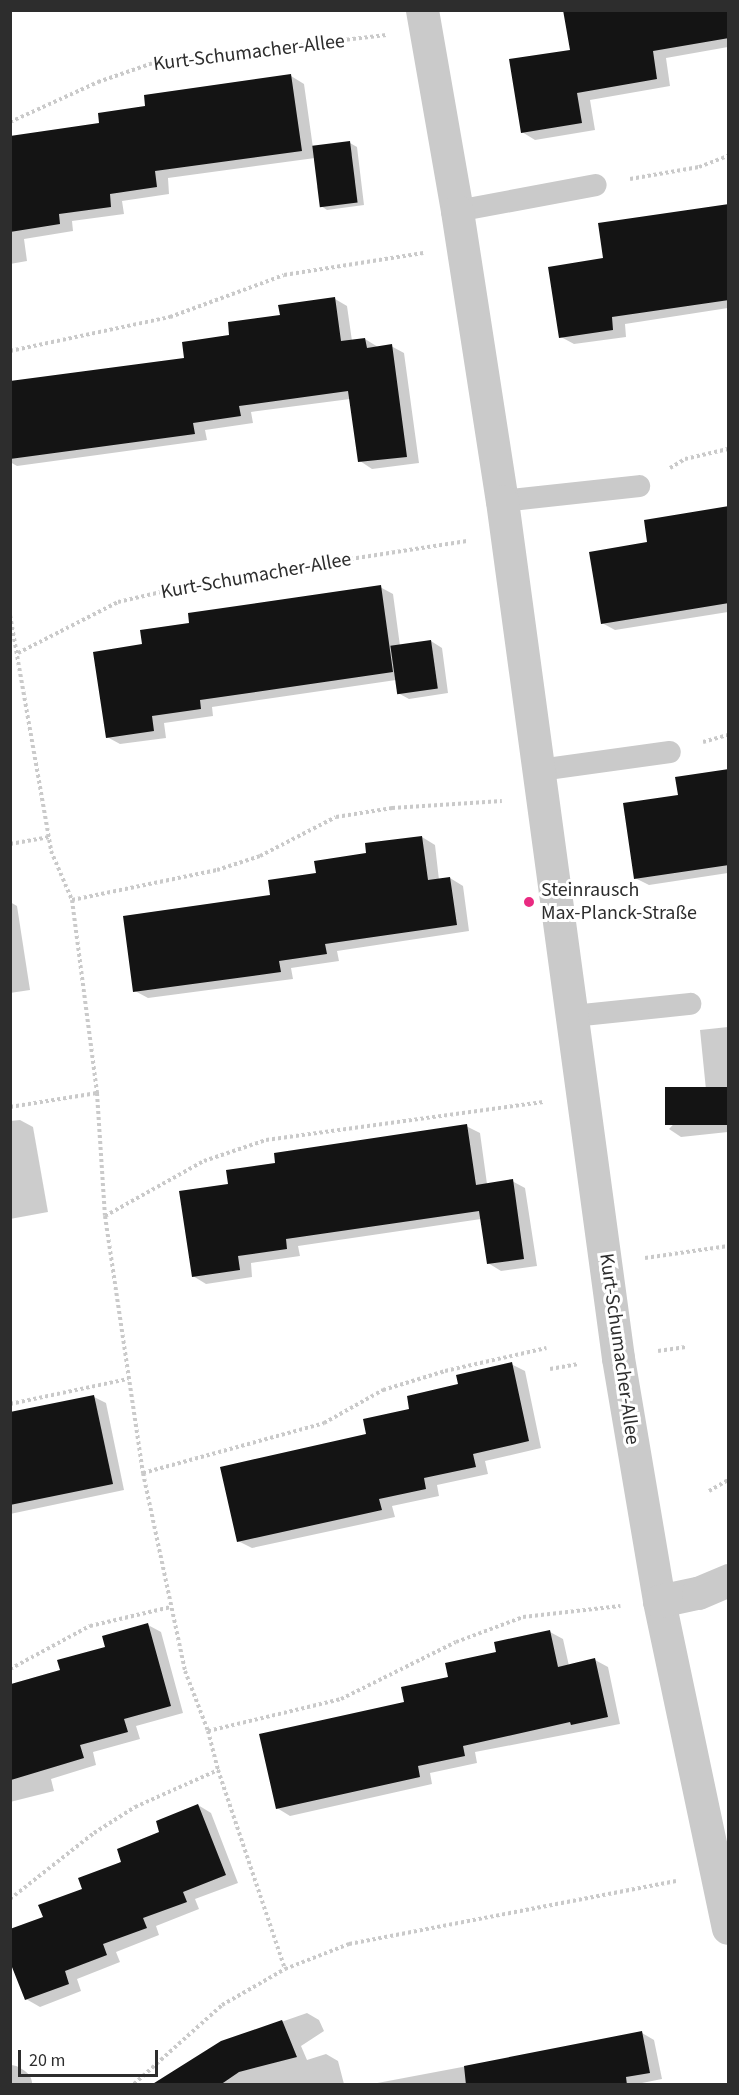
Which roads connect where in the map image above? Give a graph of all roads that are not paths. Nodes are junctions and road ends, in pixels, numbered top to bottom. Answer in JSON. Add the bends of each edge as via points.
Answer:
{"nodes":[{"id":1,"x":424,"y":20,"type":"edge"},
{"id":2,"x":596,"y":185,"type":"road end"},
{"id":3,"x":457,"y":211,"type":"junction"},
{"id":4,"x":639,"y":486,"type":"road end"},
{"id":5,"x":502,"y":501,"type":"junction"},
{"id":6,"x":670,"y":752,"type":"dead end"},
{"id":7,"x":542,"y":784,"type":"junction"},
{"id":8,"x":690,"y":1004,"type":"dead end"},
{"id":9,"x":573,"y":1016,"type":"junction"},
{"id":10,"x":729,"y":1580,"type":"edge"},
{"id":11,"x":659,"y":1601,"type":"junction"},
{"id":12,"x":729,"y":1928,"type":"edge"},
{"id":13,"x":10,"y":2081,"type":"edge"},
{"id":14,"x":15,"y":2085,"type":"edge"}],
"edges":[{"from":1,"to":3,"type":"street","name":"Kurt-Schumacher-Allee"},
{"from":2,"to":3,"type":"lane"},
{"from":3,"to":5,"type":"street","name":"Kurt-Schumacher-Allee"},
{"from":4,"to":5,"type":"lane"},
{"from":5,"to":7,"type":"street","name":"Kurt-Schumacher-Allee"},
{"from":6,"to":7,"type":"lane"},
{"from":7,"to":9,"type":"street","name":"Kurt-Schumacher-Allee"},
{"from":8,"to":9,"type":"lane"},
{"from":9,"to":11,"type":"street","name":"Kurt-Schumacher-Allee","via":[[618,1358]]},
{"from":10,"to":11,"type":"street","via":[[698,1593]]},
{"from":11,"to":12,"type":"street","name":"Kurt-Schumacher-Allee"},
{"from":13,"to":14,"type":"street"}]}
